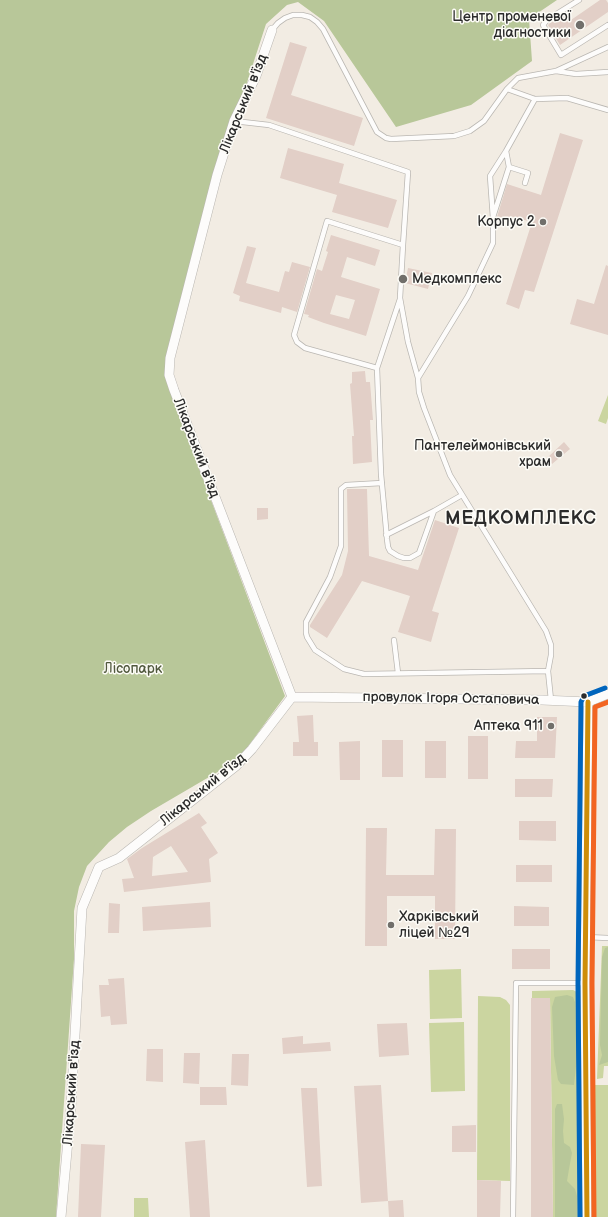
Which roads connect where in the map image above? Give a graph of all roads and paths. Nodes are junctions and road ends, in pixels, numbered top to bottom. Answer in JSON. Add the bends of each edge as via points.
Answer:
{"nodes":[{"id":1,"x":579,"y":0,"type":"edge"},
{"id":2,"x":608,"y":25,"type":"edge"},
{"id":3,"x":272,"y":30,"type":"joint"},
{"id":4,"x":608,"y":47,"type":"edge"},
{"id":5,"x":556,"y":71,"type":"junction"},
{"id":6,"x":608,"y":72,"type":"edge"},
{"id":7,"x":507,"y":89,"type":"junction"},
{"id":8,"x":535,"y":99,"type":"junction"},
{"id":9,"x":608,"y":110,"type":"edge"},
{"id":10,"x":234,"y":121,"type":"junction"},
{"id":11,"x":506,"y":151,"type":"junction"},
{"id":12,"x":509,"y":167,"type":"junction"},
{"id":13,"x":525,"y":183,"type":"dead end"},
{"id":14,"x":493,"y":218,"type":"junction"},
{"id":15,"x":403,"y":245,"type":"junction"},
{"id":16,"x":400,"y":298,"type":"junction"},
{"id":17,"x":377,"y":368,"type":"junction"},
{"id":18,"x":418,"y":378,"type":"junction"},
{"id":19,"x":382,"y":484,"type":"junction"},
{"id":20,"x":462,"y":495,"type":"junction"},
{"id":21,"x":434,"y":511,"type":"junction"},
{"id":22,"x":386,"y":535,"type":"junction"},
{"id":23,"x":394,"y":640,"type":"dead end"},
{"id":24,"x":548,"y":671,"type":"junction"},
{"id":25,"x":398,"y":673,"type":"junction"},
{"id":26,"x":292,"y":697,"type":"junction"},
{"id":27,"x":606,"y":697,"type":"edge"},
{"id":28,"x":551,"y":700,"type":"junction"},
{"id":29,"x":588,"y":702,"type":"junction"},
{"id":30,"x":586,"y":937,"type":"junction"},
{"id":31,"x":608,"y":938,"type":"edge"},
{"id":32,"x":585,"y":983,"type":"junction"},
{"id":33,"x":61,"y":1217,"type":"edge"},
{"id":34,"x":513,"y":1217,"type":"edge"},
{"id":35,"x":588,"y":1217,"type":"edge"}],
"edges":[{"from":1,"to":2,"type":"lane","via":[[543,25],[561,55]]},
{"from":3,"to":7,"type":"lane","name":"Лікарський в'їзд","via":[[285,18],[293,15],[310,17],[317,22],[377,132],[386,138],[454,136],[470,131],[484,121]]},
{"from":3,"to":10,"type":"street","name":"Лікарський в'їзд","via":[[256,76]]},
{"from":4,"to":5,"type":"lane","name":"Лікарський в'їзд"},
{"from":5,"to":6,"type":"lane","via":[[576,74]]},
{"from":5,"to":7,"type":"lane","name":"Лікарський в'їзд","via":[[518,78]]},
{"from":7,"to":8,"type":"lane"},
{"from":8,"to":9,"type":"lane","via":[[567,98]]},
{"from":8,"to":11,"type":"lane"},
{"from":10,"to":15,"type":"lane","via":[[269,126],[408,172]]},
{"from":10,"to":26,"type":"street","name":"Лікарський в'їзд","via":[[217,175],[170,358],[169,374]]},
{"from":11,"to":12,"type":"lane"},
{"from":11,"to":14,"type":"lane","via":[[490,176]]},
{"from":12,"to":13,"type":"lane","via":[[528,174]]},
{"from":12,"to":14,"type":"lane"},
{"from":14,"to":18,"type":"lane","via":[[493,243],[468,296]]},
{"from":15,"to":16,"type":"lane"},
{"from":15,"to":17,"type":"lane","via":[[328,221],[294,335],[297,342],[305,348]]},
{"from":16,"to":17,"type":"lane"},
{"from":16,"to":18,"type":"lane"},
{"from":17,"to":19,"type":"lane"},
{"from":18,"to":20,"type":"lane","via":[[422,402],[432,432],[450,475]]},
{"from":19,"to":22,"type":"lane"},
{"from":19,"to":25,"type":"lane","via":[[346,485],[341,489],[341,546],[330,577],[306,622],[306,633],[315,650],[344,669],[364,674]]},
{"from":20,"to":21,"type":"lane"},
{"from":20,"to":24,"type":"lane","via":[[546,631],[551,645]]},
{"from":21,"to":22,"type":"lane"},
{"from":21,"to":22,"type":"lane","via":[[422,550],[416,556],[404,558],[393,553],[388,547]]},
{"from":23,"to":25,"type":"lane"},
{"from":24,"to":25,"type":"lane"},
{"from":24,"to":28,"type":"lane"},
{"from":26,"to":28,"type":"street","name":"провулок Ігоря Остаповича"},
{"from":26,"to":33,"type":"street","name":"Лікарський в'їзд","via":[[236,766],[118,858],[99,867],[82,908],[71,1107]]},
{"from":27,"to":29,"type":"street","name":"провулок Ігоря Остаповича"},
{"from":28,"to":29,"type":"street","name":"провулок Ігоря Остаповича"},
{"from":29,"to":30,"type":"street"},
{"from":30,"to":31,"type":"lane"},
{"from":30,"to":32,"type":"street"},
{"from":32,"to":34,"type":"lane","via":[[516,982]]},
{"from":32,"to":35,"type":"street"}]}
